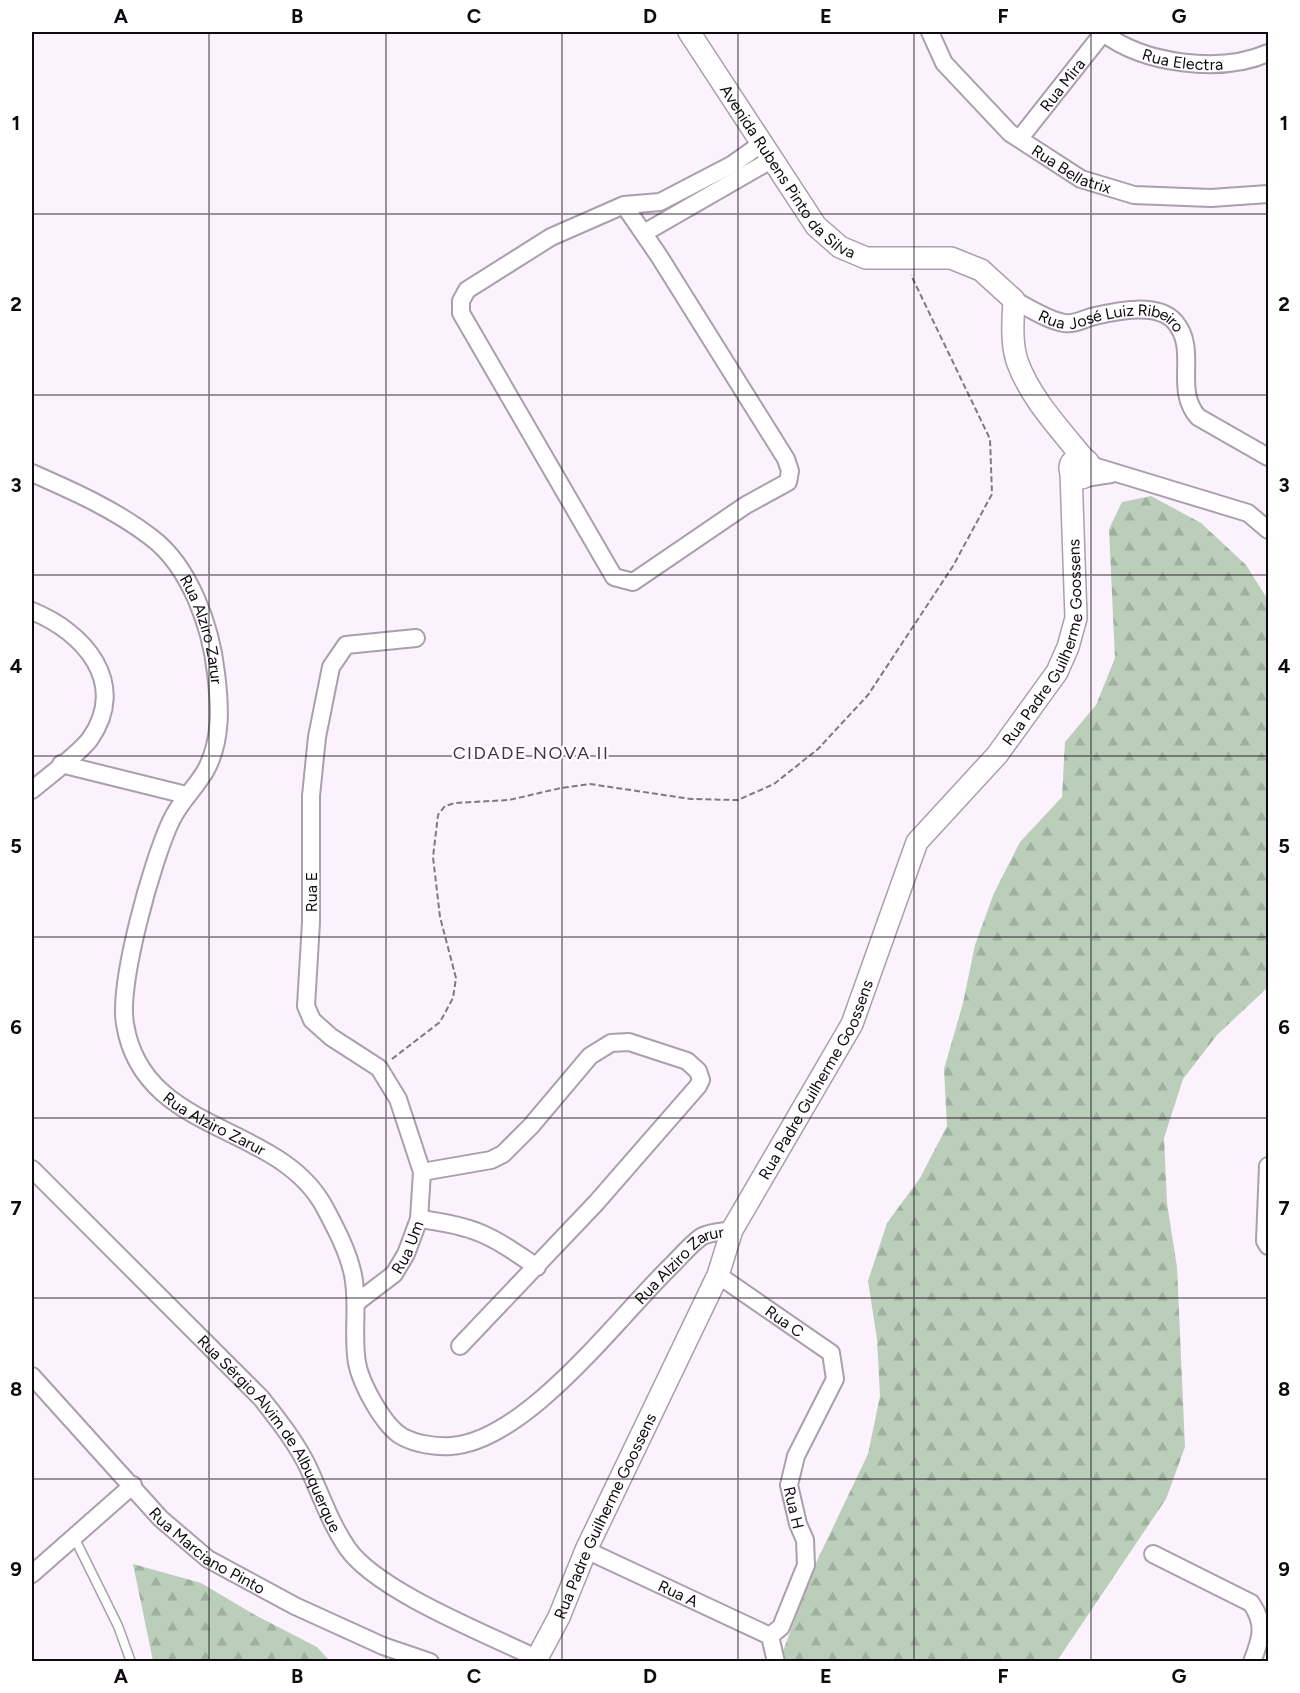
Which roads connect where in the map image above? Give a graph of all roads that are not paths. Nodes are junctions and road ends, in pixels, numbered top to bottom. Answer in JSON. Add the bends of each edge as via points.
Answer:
{"nodes":[{"id":1,"x":689,"y":32,"type":"edge"},
{"id":2,"x":930,"y":32,"type":"edge"},
{"id":3,"x":1103,"y":32,"type":"edge"},
{"id":4,"x":1269,"y":52,"type":"edge"},
{"id":5,"x":1020,"y":138,"type":"junction"},
{"id":6,"x":766,"y":152,"type":"junction"},
{"id":7,"x":1269,"y":194,"type":"edge"},
{"id":8,"x":624,"y":205,"type":"junction"},
{"id":9,"x":644,"y":233,"type":"junction"},
{"id":10,"x":1014,"y":300,"type":"junction"},
{"id":11,"x":1269,"y":457,"type":"edge"},
{"id":12,"x":1080,"y":470,"type":"junction"},
{"id":13,"x":32,"y":473,"type":"edge"},
{"id":14,"x":1269,"y":530,"type":"edge"},
{"id":15,"x":32,"y":611,"type":"edge"},
{"id":16,"x":416,"y":638,"type":"dead end"},
{"id":17,"x":61,"y":764,"type":"junction"},
{"id":18,"x":32,"y":790,"type":"edge"},
{"id":19,"x":186,"y":795,"type":"junction"},
{"id":20,"x":1269,"y":1166,"type":"edge"},
{"id":21,"x":32,"y":1169,"type":"edge"},
{"id":22,"x":422,"y":1172,"type":"junction"},
{"id":23,"x":419,"y":1219,"type":"junction"},
{"id":24,"x":732,"y":1230,"type":"junction"},
{"id":25,"x":1269,"y":1246,"type":"edge"},
{"id":26,"x":537,"y":1267,"type":"junction"},
{"id":27,"x":717,"y":1275,"type":"junction"},
{"id":28,"x":357,"y":1303,"type":"junction"},
{"id":29,"x":460,"y":1346,"type":"dead end"},
{"id":30,"x":32,"y":1376,"type":"edge"},
{"id":31,"x":835,"y":1378,"type":"joint"},
{"id":32,"x":133,"y":1485,"type":"junction"},
{"id":33,"x":74,"y":1537,"type":"junction"},
{"id":34,"x":586,"y":1550,"type":"junction"},
{"id":35,"x":1153,"y":1554,"type":"dead end"},
{"id":36,"x":32,"y":1574,"type":"edge"},
{"id":37,"x":770,"y":1636,"type":"junction"},
{"id":38,"x":536,"y":1660,"type":"edge"},
{"id":39,"x":131,"y":1662,"type":"edge"},
{"id":40,"x":430,"y":1662,"type":"edge"},
{"id":41,"x":776,"y":1662,"type":"edge"},
{"id":42,"x":1252,"y":1662,"type":"edge"}],
"edges":[{"from":1,"to":6,"type":"street","name":"Avenida Rubens Pinto da Silva"},
{"from":2,"to":5,"type":"street","name":"Rua Bellatrix","via":[[944,63],[1010,133]]},
{"from":3,"to":4,"type":"street","name":"Rua Electra","via":[[1148,56],[1188,63],[1217,64]]},
{"from":3,"to":5,"type":"street","name":"Rua Mira"},
{"from":5,"to":7,"type":"street","name":"Rua Bellatrix","via":[[1081,179],[1134,195],[1211,198]]},
{"from":6,"to":8,"type":"street","via":[[733,164],[660,202]]},
{"from":6,"to":9,"type":"street"},
{"from":6,"to":10,"type":"street","name":"Avenida Rubens Pinto da Silva","via":[[816,226],[840,247],[866,258],[951,258],[981,270]]},
{"from":8,"to":9,"type":"street"},
{"from":8,"to":9,"type":"street","via":[[551,237],[507,263],[467,290],[461,301],[461,313],[614,577],[633,582],[788,482],[790,471]]},
{"from":10,"to":11,"type":"street","name":"Rua José Luiz Ribeiro","via":[[1065,324],[1131,310],[1147,310],[1172,318],[1187,346],[1185,383],[1191,410]]},
{"from":10,"to":12,"type":"street","via":[[1017,360]]},
{"from":12,"to":14,"type":"street","via":[[1115,473],[1248,513]]},
{"from":12,"to":24,"type":"street","name":"Rua Padre Guilherme Goossens","via":[[1070,508],[1076,618],[1057,672],[997,755],[917,842],[852,1024]]},
{"from":13,"to":19,"type":"street","name":"Rua Alziro Zarur","via":[[105,508],[155,540],[185,578],[200,606],[213,644],[220,706],[210,761]]},
{"from":15,"to":17,"type":"street","via":[[56,621],[84,643],[97,664],[104,688],[102,715],[90,740]]},
{"from":16,"to":22,"type":"street","name":"Rua E","via":[[346,645],[331,667],[317,737],[311,796],[306,1006],[312,1020],[331,1037],[379,1068],[398,1099]]},
{"from":17,"to":18,"type":"street"},
{"from":17,"to":19,"type":"street"},
{"from":19,"to":28,"type":"street","name":"Rua Alziro Zarur","via":[[171,821],[147,892],[123,995],[128,1041],[157,1089],[191,1114],[260,1147],[299,1172],[322,1202],[342,1242]]},
{"from":20,"to":25,"type":"street","via":[[1265,1241]]},
{"from":21,"to":38,"type":"street","name":"Rua Sérgio Alvim de Albuquerque","via":[[262,1399],[302,1455],[328,1517],[349,1551],[380,1579]]},
{"from":22,"to":23,"type":"street","name":"Rua Um"},
{"from":22,"to":26,"type":"street","via":[[491,1160],[503,1154],[600,1047],[629,1042],[687,1061],[698,1071],[698,1086]]},
{"from":23,"to":26,"type":"street","via":[[458,1224],[487,1234]]},
{"from":23,"to":28,"type":"street","name":"Rua Um","via":[[394,1274]]},
{"from":24,"to":27,"type":"street","name":"Rua Padre Guilherme Goossens"},
{"from":24,"to":28,"type":"street","name":"Rua Alziro Zarur","via":[[704,1235],[583,1359],[518,1418],[481,1440],[451,1446],[401,1437],[385,1419],[358,1367],[354,1335]]},
{"from":26,"to":29,"type":"street"},
{"from":27,"to":31,"type":"street","name":"Rua C","via":[[831,1353]]},
{"from":27,"to":34,"type":"street","name":"Rua Padre Guilherme Goossens"},
{"from":30,"to":32,"type":"street","name":"Rua Marciano Pinto"},
{"from":31,"to":37,"type":"street","name":"Rua H","via":[[796,1456],[789,1485],[806,1540],[806,1565],[780,1627]]},
{"from":32,"to":33,"type":"street"},
{"from":32,"to":40,"type":"street","name":"Rua Marciano Pinto","via":[[161,1519],[208,1559],[295,1606],[383,1646]]},
{"from":33,"to":36,"type":"street"},
{"from":33,"to":39,"type":"lane","via":[[118,1626]]},
{"from":34,"to":37,"type":"street","name":"Rua A"},
{"from":34,"to":38,"type":"street","name":"Rua Padre Guilherme Goossens","via":[[559,1617]]},
{"from":35,"to":42,"type":"street","via":[[1251,1603],[1261,1617],[1260,1643]]},
{"from":37,"to":41,"type":"street"}]}
